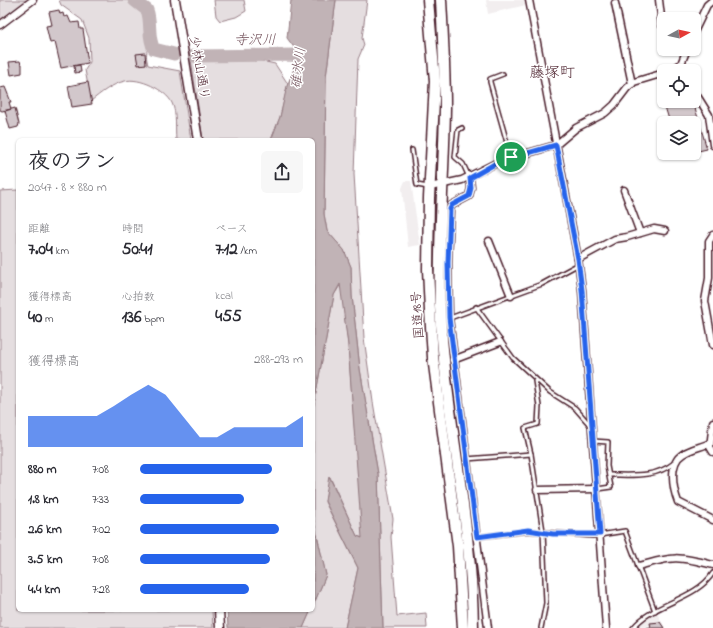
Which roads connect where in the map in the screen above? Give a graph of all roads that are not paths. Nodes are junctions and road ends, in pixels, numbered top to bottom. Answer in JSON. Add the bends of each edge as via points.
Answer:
{"nodes":[{"id":1,"x":33,"y":0,"type":"edge"},
{"id":2,"x":175,"y":0,"type":"edge"},
{"id":3,"x":428,"y":0,"type":"edge"},
{"id":4,"x":441,"y":0,"type":"edge"},
{"id":5,"x":530,"y":0,"type":"edge"},
{"id":6,"x":659,"y":0,"type":"edge"},
{"id":7,"x":712,"y":0,"type":"edge"},
{"id":8,"x":615,"y":3,"type":"dead end"},
{"id":9,"x":660,"y":12,"type":"edge"},
{"id":10,"x":701,"y":12,"type":"edge"},
{"id":11,"x":0,"y":25,"type":"edge"},
{"id":12,"x":684,"y":56,"type":"edge"},
{"id":13,"x":681,"y":64,"type":"edge"},
{"id":14,"x":503,"y":74,"type":"dead end"},
{"id":15,"x":657,"y":75,"type":"edge"},
{"id":16,"x":632,"y":84,"type":"junction"},
{"id":17,"x":701,"y":102,"type":"edge"},
{"id":18,"x":462,"y":128,"type":"dead end"},
{"id":19,"x":198,"y":138,"type":"edge"},
{"id":20,"x":556,"y":145,"type":"junction"},
{"id":21,"x":713,"y":145,"type":"edge"},
{"id":22,"x":412,"y":150,"type":"dead end"},
{"id":23,"x":511,"y":157,"type":"junction"},
{"id":24,"x":470,"y":178,"type":"junction"},
{"id":25,"x":443,"y":185,"type":"junction"},
{"id":26,"x":430,"y":187,"type":"junction"},
{"id":27,"x":624,"y":190,"type":"dead end"},
{"id":28,"x":665,"y":231,"type":"dead end"},
{"id":29,"x":640,"y":233,"type":"junction"},
{"id":30,"x":713,"y":235,"type":"edge"},
{"id":31,"x":489,"y":241,"type":"dead end"},
{"id":32,"x":578,"y":261,"type":"junction"},
{"id":33,"x":511,"y":296,"type":"junction"},
{"id":34,"x":476,"y":307,"type":"junction"},
{"id":35,"x":710,"y":307,"type":"edge"},
{"id":36,"x":449,"y":318,"type":"junction"},
{"id":37,"x":500,"y":342,"type":"junction"},
{"id":38,"x":713,"y":345,"type":"edge"},
{"id":39,"x":453,"y":360,"type":"junction"},
{"id":40,"x":536,"y":380,"type":"junction"},
{"id":41,"x":713,"y":422,"type":"edge"},
{"id":42,"x":593,"y":428,"type":"junction"},
{"id":43,"x":594,"y":441,"type":"junction"},
{"id":44,"x":710,"y":444,"type":"junction"},
{"id":45,"x":713,"y":452,"type":"edge"},
{"id":46,"x":531,"y":454,"type":"junction"},
{"id":47,"x":466,"y":459,"type":"junction"},
{"id":48,"x":676,"y":462,"type":"junction"},
{"id":49,"x":609,"y":475,"type":"junction"},
{"id":50,"x":597,"y":489,"type":"junction"},
{"id":51,"x":537,"y":490,"type":"junction"},
{"id":52,"x":713,"y":520,"type":"edge"},
{"id":53,"x":543,"y":531,"type":"junction"},
{"id":54,"x":600,"y":534,"type":"junction"},
{"id":55,"x":477,"y":537,"type":"junction"},
{"id":56,"x":713,"y":565,"type":"edge"},
{"id":57,"x":639,"y":566,"type":"junction"},
{"id":58,"x":713,"y":572,"type":"edge"},
{"id":59,"x":472,"y":577,"type":"junction"},
{"id":60,"x":655,"y":611,"type":"junction"},
{"id":61,"x":219,"y":612,"type":"edge"},
{"id":62,"x":220,"y":628,"type":"edge"},
{"id":63,"x":463,"y":628,"type":"edge"},
{"id":64,"x":473,"y":628,"type":"edge"},
{"id":65,"x":480,"y":628,"type":"edge"},
{"id":66,"x":488,"y":628,"type":"edge"},
{"id":67,"x":541,"y":628,"type":"edge"},
{"id":68,"x":606,"y":628,"type":"edge"},
{"id":69,"x":633,"y":628,"type":"edge"}],
"edges":[{"from":1,"to":11,"type":"street"},
{"from":2,"to":19,"type":"street","name":"少林山通り"},
{"from":3,"to":26,"type":"highway","name":"国道18号","via":[[435,81]]},
{"from":4,"to":25,"type":"highway","name":"国道18号","via":[[445,100]]},
{"from":5,"to":20,"type":"street"},
{"from":6,"to":9,"type":"street"},
{"from":7,"to":10,"type":"street"},
{"from":8,"to":16,"type":"street"},
{"from":12,"to":13,"type":"street"},
{"from":14,"to":23,"type":"lane","via":[[490,79],[490,82]]},
{"from":15,"to":16,"type":"street"},
{"from":16,"to":20,"type":"street","via":[[614,106],[576,128]]},
{"from":17,"to":21,"type":"street","via":[[709,115]]},
{"from":18,"to":24,"type":"lane","via":[[458,130],[455,157],[463,164]]},
{"from":20,"to":23,"type":"street"},
{"from":20,"to":32,"type":"street"},
{"from":22,"to":26,"type":"lane","via":[[417,185]]},
{"from":23,"to":24,"type":"street"},
{"from":24,"to":25,"type":"street"},
{"from":24,"to":36,"type":"street","via":[[469,196],[452,205],[450,209]]},
{"from":25,"to":26,"type":"street"},
{"from":25,"to":59,"type":"highway","name":"国道18号","via":[[440,264],[444,355]]},
{"from":26,"to":63,"type":"highway","name":"国道18号","via":[[428,269],[432,334],[458,546]]},
{"from":27,"to":29,"type":"street"},
{"from":28,"to":29,"type":"street","via":[[654,229]]},
{"from":29,"to":32,"type":"street","via":[[615,239]]},
{"from":30,"to":35,"type":"street","via":[[709,241],[709,278],[705,301]]},
{"from":31,"to":33,"type":"street"},
{"from":32,"to":33,"type":"lane","via":[[542,284]]},
{"from":32,"to":42,"type":"street"},
{"from":33,"to":34,"type":"lane"},
{"from":34,"to":36,"type":"lane"},
{"from":34,"to":37,"type":"lane"},
{"from":35,"to":38,"type":"street"},
{"from":36,"to":39,"type":"street"},
{"from":37,"to":39,"type":"street"},
{"from":37,"to":40,"type":"lane"},
{"from":39,"to":47,"type":"street"},
{"from":40,"to":42,"type":"lane","via":[[575,408]]},
{"from":40,"to":46,"type":"lane","via":[[538,424],[525,428]]},
{"from":41,"to":44,"type":"street"},
{"from":42,"to":43,"type":"street"},
{"from":43,"to":49,"type":"lane","via":[[608,442]]},
{"from":43,"to":50,"type":"street"},
{"from":44,"to":45,"type":"street"},
{"from":44,"to":48,"type":"street","via":[[683,453]]},
{"from":46,"to":47,"type":"lane"},
{"from":46,"to":51,"type":"lane"},
{"from":47,"to":55,"type":"street"},
{"from":48,"to":49,"type":"lane","via":[[653,474]]},
{"from":48,"to":52,"type":"street","via":[[674,482],[678,502]]},
{"from":49,"to":50,"type":"lane","via":[[611,487]]},
{"from":50,"to":51,"type":"street"},
{"from":50,"to":54,"type":"street"},
{"from":51,"to":53,"type":"lane"},
{"from":53,"to":54,"type":"lane","via":[[553,534]]},
{"from":53,"to":55,"type":"lane"},
{"from":53,"to":67,"type":"lane","via":[[546,603]]},
{"from":54,"to":57,"type":"lane","via":[[625,531]]},
{"from":54,"to":68,"type":"street"},
{"from":55,"to":66,"type":"street"},
{"from":56,"to":57,"type":"street","via":[[678,557]]},
{"from":57,"to":60,"type":"lane"},
{"from":58,"to":60,"type":"lane","via":[[700,585]]},
{"from":59,"to":64,"type":"highway","name":"国道18号"},
{"from":59,"to":65,"type":"highway"},
{"from":60,"to":69,"type":"lane","via":[[639,620]]},
{"from":61,"to":62,"type":"street"}]}
